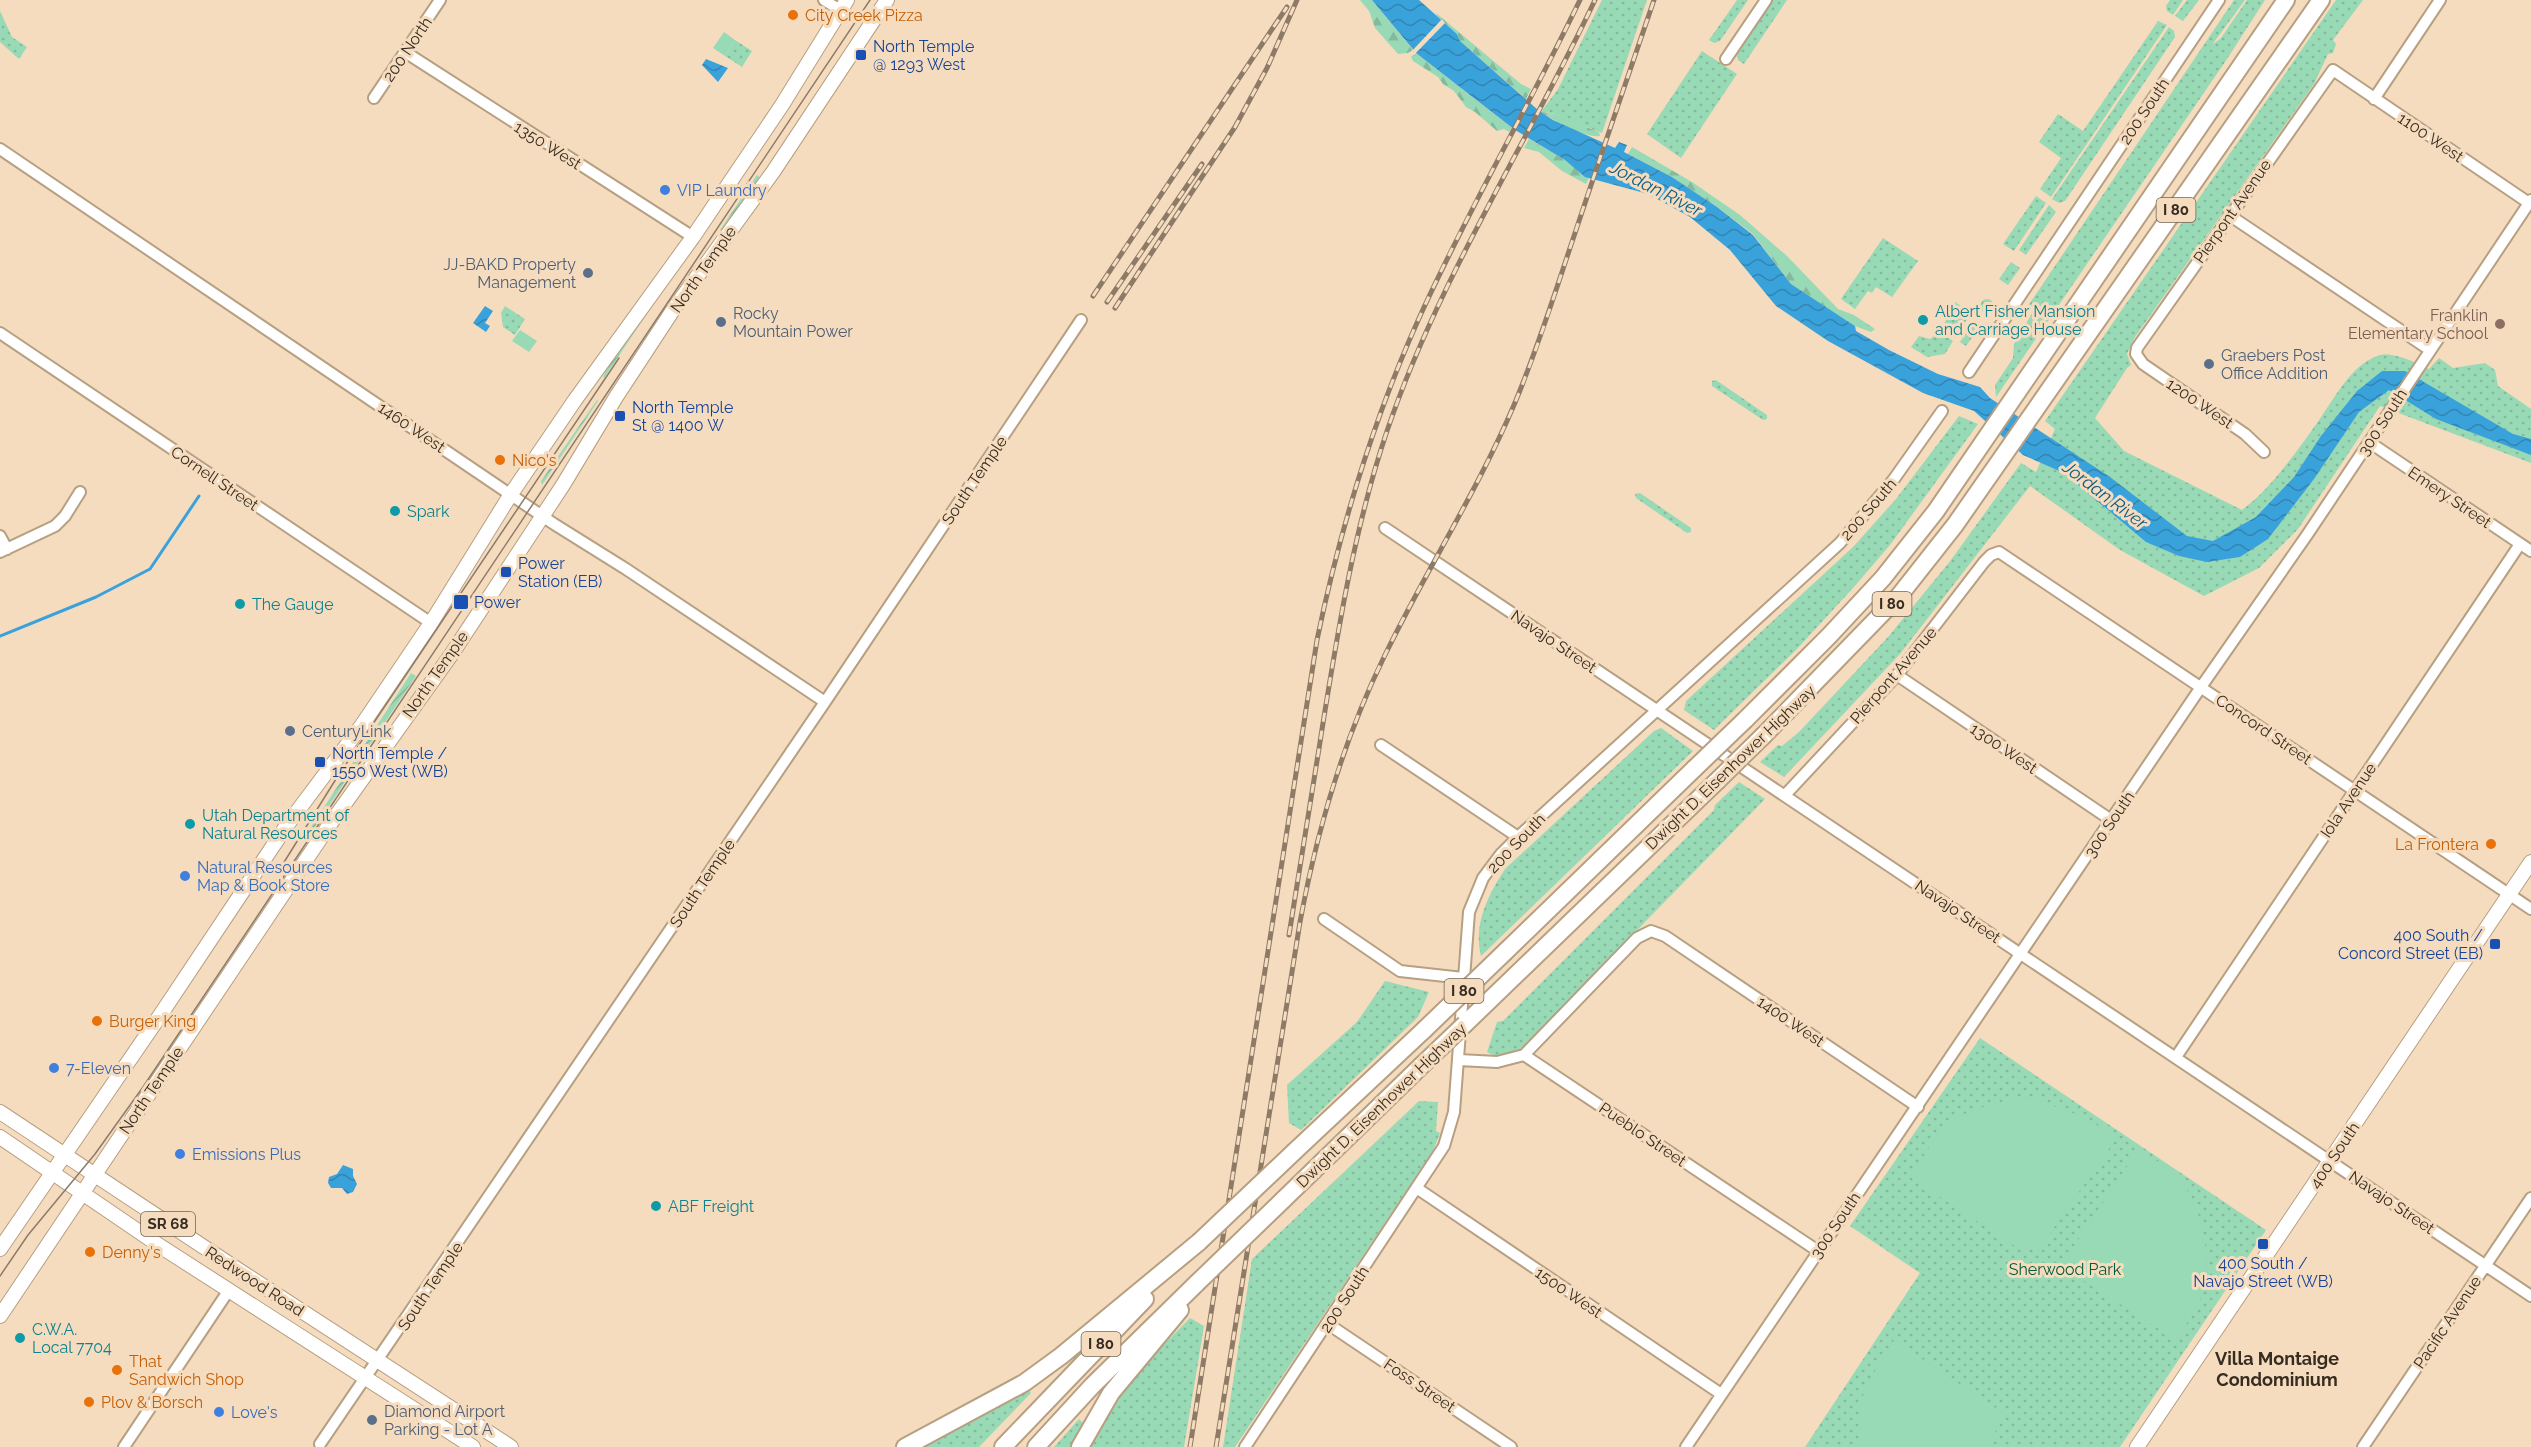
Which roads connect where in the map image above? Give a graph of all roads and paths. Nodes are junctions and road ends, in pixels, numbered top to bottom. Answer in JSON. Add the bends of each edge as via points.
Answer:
{"nodes":[{"id":1,"x":440,"y":0,"type":"edge"},
{"id":2,"x":824,"y":0,"type":"edge"},
{"id":3,"x":887,"y":0,"type":"edge"},
{"id":4,"x":1766,"y":0,"type":"edge"},
{"id":5,"x":2219,"y":0,"type":"edge"},
{"id":6,"x":2286,"y":0,"type":"edge"},
{"id":7,"x":2440,"y":0,"type":"edge"},
{"id":8,"x":2320,"y":3,"type":"edge"},
{"id":9,"x":843,"y":5,"type":"edge"},
{"id":10,"x":405,"y":52,"type":"junction"},
{"id":11,"x":1726,"y":59,"type":"dead end"},
{"id":12,"x":2332,"y":70,"type":"joint"},
{"id":13,"x":374,"y":98,"type":"dead end"},
{"id":14,"x":2374,"y":99,"type":"junction"},
{"id":15,"x":0,"y":149,"type":"edge"},
{"id":16,"x":2530,"y":201,"type":"edge"},
{"id":17,"x":2229,"y":216,"type":"junction"},
{"id":18,"x":693,"y":237,"type":"junction"},
{"id":19,"x":1081,"y":320,"type":"dead end"},
{"id":20,"x":0,"y":333,"type":"edge"},
{"id":21,"x":2430,"y":350,"type":"junction"},
{"id":22,"x":2136,"y":354,"type":"joint"},
{"id":23,"x":1969,"y":372,"type":"dead end"},
{"id":24,"x":1942,"y":411,"type":"dead end"},
{"id":25,"x":2369,"y":442,"type":"junction"},
{"id":26,"x":2264,"y":452,"type":"dead end"},
{"id":27,"x":80,"y":492,"type":"dead end"},
{"id":28,"x":511,"y":494,"type":"junction"},
{"id":29,"x":543,"y":516,"type":"junction"},
{"id":30,"x":1385,"y":528,"type":"dead end"},
{"id":31,"x":0,"y":536,"type":"edge"},
{"id":32,"x":2520,"y":544,"type":"junction"},
{"id":33,"x":4,"y":551,"type":"edge"},
{"id":34,"x":2531,"y":551,"type":"edge"},
{"id":35,"x":1996,"y":552,"type":"joint"},
{"id":36,"x":431,"y":623,"type":"junction"},
{"id":37,"x":1897,"y":675,"type":"junction"},
{"id":38,"x":2201,"y":687,"type":"junction"},
{"id":39,"x":825,"y":702,"type":"junction"},
{"id":40,"x":1657,"y":711,"type":"junction"},
{"id":41,"x":1381,"y":745,"type":"dead end"},
{"id":42,"x":2355,"y":790,"type":"junction"},
{"id":43,"x":1786,"y":794,"type":"junction"},
{"id":44,"x":2112,"y":820,"type":"junction"},
{"id":45,"x":1518,"y":837,"type":"junction"},
{"id":46,"x":2531,"y":862,"type":"edge"},
{"id":47,"x":2509,"y":894,"type":"junction"},
{"id":48,"x":2531,"y":909,"type":"edge"},
{"id":49,"x":1324,"y":919,"type":"dead end"},
{"id":50,"x":2022,"y":953,"type":"junction"},
{"id":51,"x":1464,"y":978,"type":"junction"},
{"id":52,"x":1524,"y":1055,"type":"junction"},
{"id":53,"x":2176,"y":1057,"type":"junction"},
{"id":54,"x":1459,"y":1060,"type":"junction"},
{"id":55,"x":1918,"y":1107,"type":"junction"},
{"id":56,"x":0,"y":1112,"type":"edge"},
{"id":57,"x":0,"y":1137,"type":"edge"},
{"id":58,"x":65,"y":1156,"type":"junction"},
{"id":59,"x":2331,"y":1160,"type":"junction"},
{"id":60,"x":53,"y":1173,"type":"junction"},
{"id":61,"x":94,"y":1175,"type":"junction"},
{"id":62,"x":1418,"y":1189,"type":"junction"},
{"id":63,"x":82,"y":1193,"type":"junction"},
{"id":64,"x":2531,"y":1198,"type":"edge"},
{"id":65,"x":1199,"y":1242,"type":"junction"},
{"id":66,"x":0,"y":1249,"type":"edge"},
{"id":67,"x":1818,"y":1251,"type":"junction"},
{"id":68,"x":2486,"y":1265,"type":"junction"},
{"id":69,"x":1195,"y":1285,"type":"junction"},
{"id":70,"x":229,"y":1290,"type":"junction"},
{"id":71,"x":2531,"y":1296,"type":"edge"},
{"id":72,"x":0,"y":1316,"type":"edge"},
{"id":73,"x":1328,"y":1324,"type":"junction"},
{"id":74,"x":378,"y":1361,"type":"junction"},
{"id":75,"x":367,"y":1378,"type":"junction"},
{"id":76,"x":1721,"y":1394,"type":"junction"},
{"id":77,"x":320,"y":1444,"type":"dead end"},
{"id":78,"x":124,"y":1447,"type":"edge"},
{"id":79,"x":472,"y":1447,"type":"edge"},
{"id":80,"x":512,"y":1447,"type":"edge"},
{"id":81,"x":905,"y":1447,"type":"edge"},
{"id":82,"x":1003,"y":1447,"type":"edge"},
{"id":83,"x":1036,"y":1447,"type":"edge"},
{"id":84,"x":1080,"y":1447,"type":"edge"},
{"id":85,"x":1245,"y":1447,"type":"edge"},
{"id":86,"x":1511,"y":1447,"type":"edge"},
{"id":87,"x":1686,"y":1447,"type":"edge"},
{"id":88,"x":2137,"y":1447,"type":"edge"},
{"id":89,"x":2363,"y":1447,"type":"edge"}],
"edges":[{"from":1,"to":10,"type":"street","name":"200 North"},
{"from":2,"to":9,"type":"street"},
{"from":3,"to":29,"type":"main road","name":"North Temple","via":[[773,172],[649,346]]},
{"from":4,"to":11,"type":"street"},
{"from":5,"to":23,"type":"street","name":"200 South"},
{"from":6,"to":65,"type":"highway","name":"Dwight D. Eisenhower Highway","number":"I 80","bridge":true,"via":[[1936,512],[1883,578],[1745,720]]},
{"from":7,"to":14,"type":"street"},
{"from":8,"to":69,"type":"highway","name":"Dwight D. Eisenhower Highway","number":"I 80","bridge":true,"via":[[2002,459],[1899,596],[1716,782]]},
{"from":9,"to":18,"type":"main road","name":"North Temple","via":[[783,105]]},
{"from":10,"to":13,"type":"street","name":"200 North"},
{"from":10,"to":18,"type":"street","name":"1350 West"},
{"from":12,"to":14,"type":"street","name":"1100 West"},
{"from":12,"to":17,"type":"street","name":"Pierpont Avenue"},
{"from":14,"to":16,"type":"street","name":"1100 West"},
{"from":15,"to":28,"type":"street","name":"1460 West"},
{"from":16,"to":21,"type":"street","name":"300 South"},
{"from":17,"to":21,"type":"street"},
{"from":17,"to":22,"type":"street","name":"Pierpont Avenue","via":[[2140,340]]},
{"from":18,"to":28,"type":"main road","name":"North Temple","via":[[595,370]]},
{"from":19,"to":39,"type":"street","name":"South Temple"},
{"from":20,"to":36,"type":"street","name":"Cornell Street"},
{"from":21,"to":25,"type":"street","name":"300 South"},
{"from":22,"to":26,"type":"street","name":"1200 West","via":[[2143,364],[2245,434]]},
{"from":24,"to":40,"type":"street","name":"200 South","via":[[1894,479],[1840,543]]},
{"from":25,"to":32,"type":"street","name":"Emery Street"},
{"from":25,"to":38,"type":"street","name":"300 South"},
{"from":27,"to":33,"type":"street","via":[[55,526]]},
{"from":28,"to":29,"type":"street","name":"1460 West"},
{"from":28,"to":36,"type":"main road","name":"North Temple"},
{"from":29,"to":39,"type":"street","name":"1460 West"},
{"from":29,"to":61,"type":"main road","name":"North Temple"},
{"from":30,"to":40,"type":"street","name":"Navajo Street"},
{"from":31,"to":33,"type":"street"},
{"from":32,"to":34,"type":"street","name":"Emery Street"},
{"from":32,"to":42,"type":"street","name":"Iola Avenue"},
{"from":35,"to":37,"type":"street","name":"Pierpont Avenue","via":[[1984,562]]},
{"from":35,"to":38,"type":"street","name":"Concord Street"},
{"from":36,"to":58,"type":"main road","name":"North Temple","via":[[362,725],[287,825]]},
{"from":37,"to":43,"type":"street","name":"Pierpont Avenue"},
{"from":37,"to":44,"type":"street","name":"1300 West"},
{"from":38,"to":42,"type":"street","name":"Concord Street"},
{"from":38,"to":44,"type":"street","name":"300 South"},
{"from":39,"to":74,"type":"street","name":"South Temple"},
{"from":40,"to":43,"type":"street","name":"Navajo Street"},
{"from":40,"to":45,"type":"street","name":"200 South"},
{"from":41,"to":45,"type":"street"},
{"from":42,"to":47,"type":"street","name":"Concord Street"},
{"from":42,"to":53,"type":"street","name":"Iola Avenue"},
{"from":43,"to":50,"type":"street","name":"Navajo Street"},
{"from":44,"to":50,"type":"street","name":"300 South"},
{"from":45,"to":51,"type":"street","name":"200 South","via":[[1491,866],[1473,900]]},
{"from":46,"to":47,"type":"main road","name":"400 South"},
{"from":47,"to":48,"type":"street","name":"Concord Street"},
{"from":47,"to":59,"type":"main road","name":"400 South"},
{"from":49,"to":51,"type":"street","via":[[1400,971]]},
{"from":50,"to":53,"type":"street","name":"Navajo Street"},
{"from":50,"to":55,"type":"street","name":"300 South"},
{"from":51,"to":54,"type":"street","name":"200 South"},
{"from":52,"to":54,"type":"street","via":[[1497,1062]]},
{"from":52,"to":55,"type":"street","name":"1400 West","via":[[1637,938],[1651,931],[1665,936]]},
{"from":52,"to":67,"type":"street","name":"Pueblo Street"},
{"from":53,"to":59,"type":"street","name":"Navajo Street"},
{"from":54,"to":62,"type":"street","name":"200 South","via":[[1448,1136]]},
{"from":55,"to":67,"type":"street","name":"300 South"},
{"from":56,"to":58,"type":"main road","name":"Redwood Road","number":"SR 68"},
{"from":57,"to":60,"type":"main road","name":"Redwood Road","number":"SR 68"},
{"from":58,"to":60,"type":"main road","name":"North Temple"},
{"from":58,"to":61,"type":"main road","name":"Redwood Road","number":"SR 68"},
{"from":59,"to":68,"type":"street","name":"Navajo Street"},
{"from":59,"to":88,"type":"main road","name":"400 South"},
{"from":60,"to":63,"type":"main road","name":"Redwood Road","number":"SR 68"},
{"from":60,"to":66,"type":"main road","name":"North Temple"},
{"from":61,"to":63,"type":"main road","name":"North Temple"},
{"from":61,"to":74,"type":"main road","name":"Redwood Road","number":"SR 68"},
{"from":62,"to":73,"type":"street","name":"200 South"},
{"from":62,"to":76,"type":"street","name":"1500 West"},
{"from":63,"to":70,"type":"main road","name":"Redwood Road","number":"SR 68"},
{"from":63,"to":72,"type":"main road","name":"North Temple"},
{"from":64,"to":68,"type":"street","name":"Pacific Avenue"},
{"from":65,"to":81,"type":"highway","via":[[1024,1383]]},
{"from":65,"to":82,"type":"highway","name":"Dwight D. Eisenhower Highway","number":"I 80"},
{"from":67,"to":76,"type":"street","name":"300 South"},
{"from":68,"to":71,"type":"street","name":"Navajo Street"},
{"from":68,"to":89,"type":"street","name":"Pacific Avenue"},
{"from":69,"to":83,"type":"highway","name":"Dwight D. Eisenhower Highway","number":"I 80"},
{"from":69,"to":84,"type":"highway","via":[[1168,1328],[1111,1393]]},
{"from":70,"to":75,"type":"main road","name":"Redwood Road","number":"SR 68"},
{"from":70,"to":78,"type":"street"},
{"from":73,"to":85,"type":"street","name":"200 South"},
{"from":73,"to":86,"type":"street","name":"Foss Street"},
{"from":74,"to":75,"type":"street","name":"South Temple"},
{"from":74,"to":80,"type":"main road","name":"Redwood Road","number":"SR 68"},
{"from":75,"to":77,"type":"street","name":"South Temple"},
{"from":75,"to":79,"type":"main road","name":"Redwood Road","number":"SR 68"},
{"from":76,"to":87,"type":"street","name":"300 South"}]}
